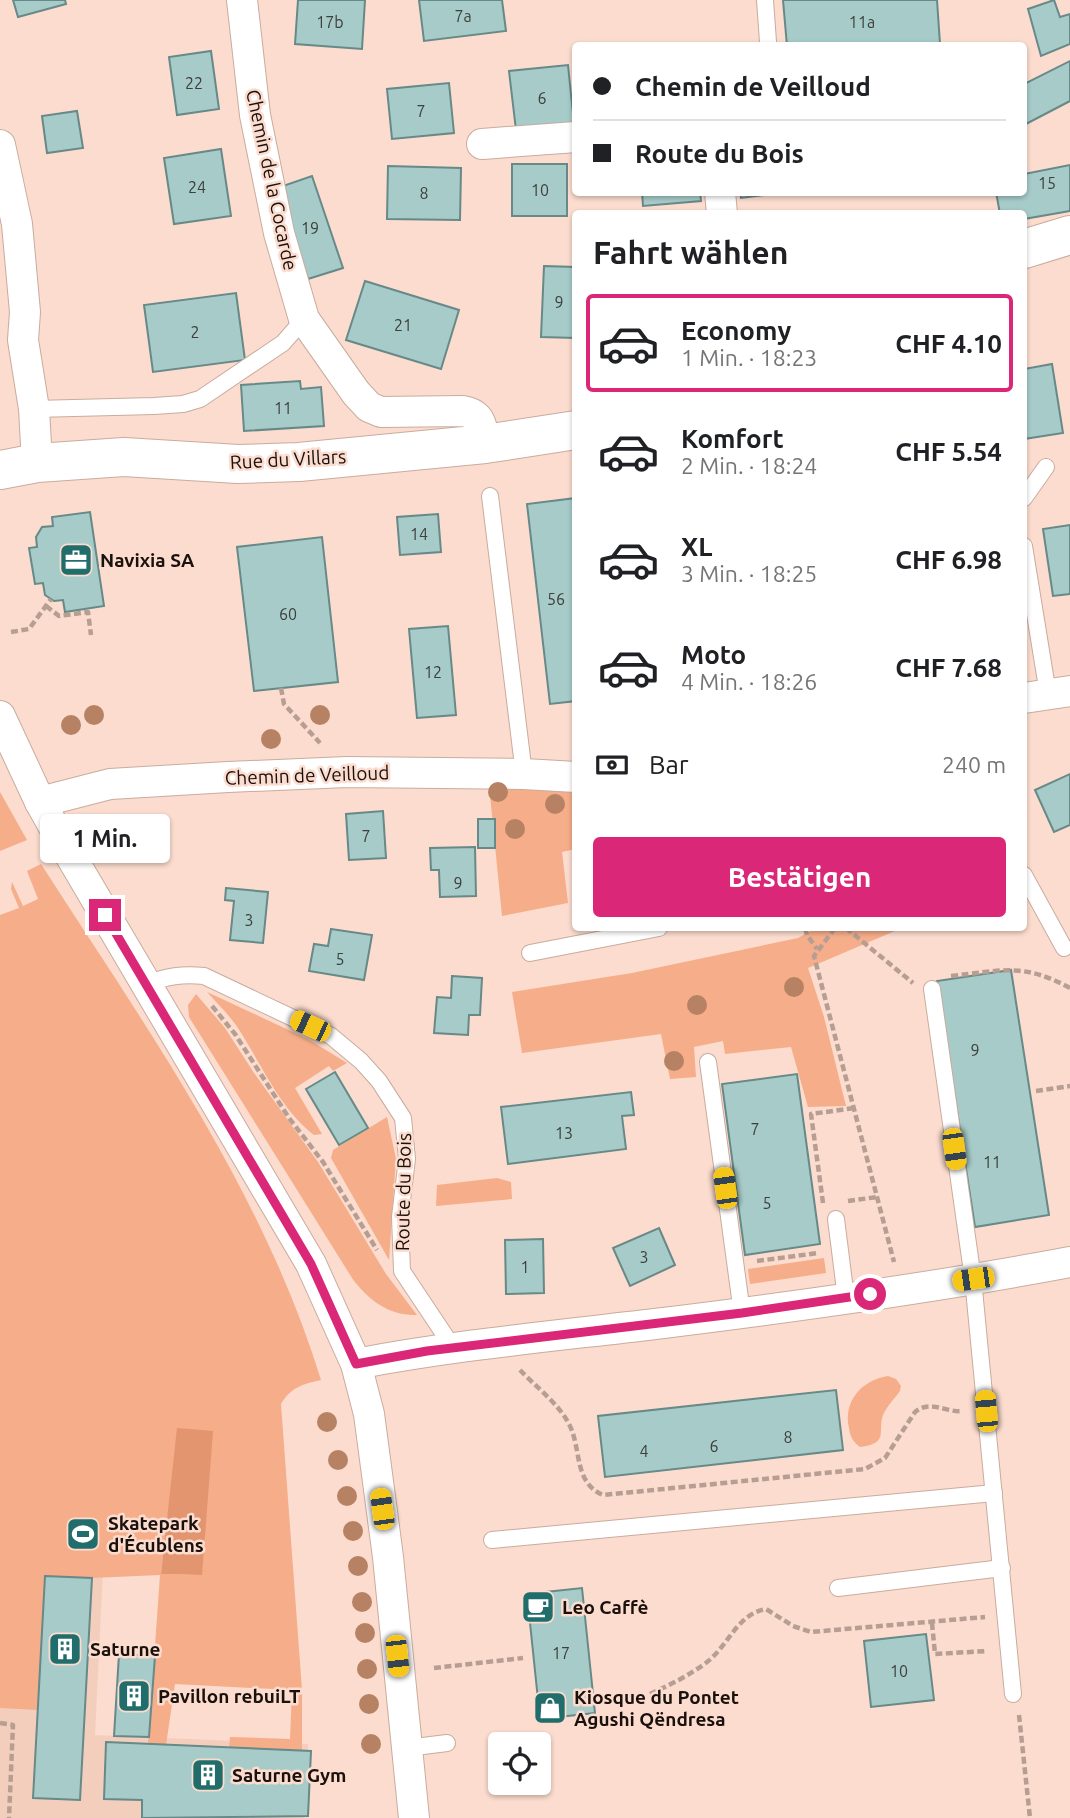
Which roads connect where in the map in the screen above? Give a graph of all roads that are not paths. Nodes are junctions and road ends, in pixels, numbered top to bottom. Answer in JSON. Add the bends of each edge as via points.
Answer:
{"nodes":[{"id":1,"x":242,"y":0,"type":"edge"},
{"id":2,"x":765,"y":0,"type":"edge"},
{"id":3,"x":768,"y":42,"type":"dead end"},
{"id":4,"x":572,"y":136,"type":"edge"},
{"id":5,"x":482,"y":144,"type":"dead end"},
{"id":6,"x":0,"y":145,"type":"edge"},
{"id":7,"x":1070,"y":235,"type":"edge"},
{"id":8,"x":1027,"y":248,"type":"edge"},
{"id":9,"x":304,"y":320,"type":"junction"},
{"id":10,"x":34,"y":409,"type":"junction"},
{"id":11,"x":572,"y":431,"type":"edge"},
{"id":12,"x":485,"y":444,"type":"junction"},
{"id":13,"x":37,"y":463,"type":"junction"},
{"id":14,"x":1046,"y":467,"type":"dead end"},
{"id":15,"x":0,"y":470,"type":"edge"},
{"id":16,"x":1027,"y":494,"type":"edge"},
{"id":17,"x":490,"y":496,"type":"dead end"},
{"id":18,"x":1027,"y":565,"type":"edge"},
{"id":19,"x":1047,"y":695,"type":"edge"},
{"id":20,"x":0,"y":716,"type":"edge"},
{"id":21,"x":524,"y":774,"type":"junction"},
{"id":22,"x":572,"y":777,"type":"edge"},
{"id":23,"x":40,"y":802,"type":"junction"},
{"id":24,"x":1027,"y":880,"type":"edge"},
{"id":25,"x":644,"y":931,"type":"edge"},
{"id":26,"x":1064,"y":948,"type":"dead end"},
{"id":27,"x":530,"y":953,"type":"dead end"},
{"id":28,"x":147,"y":984,"type":"junction"},
{"id":29,"x":932,"y":989,"type":"road end"},
{"id":30,"x":708,"y":1062,"type":"dead end"},
{"id":31,"x":836,"y":1219,"type":"road end"},
{"id":32,"x":1070,"y":1262,"type":"edge"},
{"id":33,"x":973,"y":1279,"type":"junction"},
{"id":34,"x":846,"y":1298,"type":"junction"},
{"id":35,"x":742,"y":1313,"type":"junction"},
{"id":36,"x":454,"y":1349,"type":"junction"},
{"id":37,"x":356,"y":1364,"type":"junction"},
{"id":38,"x":994,"y":1493,"type":"junction"},
{"id":39,"x":492,"y":1540,"type":"dead end"},
{"id":40,"x":1002,"y":1568,"type":"junction"},
{"id":41,"x":838,"y":1588,"type":"dead end"},
{"id":42,"x":1013,"y":1694,"type":"road end"},
{"id":43,"x":447,"y":1743,"type":"dead end"},
{"id":44,"x":407,"y":1748,"type":"junction"},
{"id":45,"x":414,"y":1818,"type":"edge"}],
"edges":[{"from":1,"to":9,"type":"street","name":"Chemin de la Cocarde","via":[[255,115],[279,233]]},
{"from":2,"to":3,"type":"lane"},
{"from":4,"to":5,"type":"street"},
{"from":6,"to":10,"type":"street","via":[[17,224],[23,340]]},
{"from":7,"to":8,"type":"main road"},
{"from":9,"to":10,"type":"lane","via":[[283,343],[200,400],[154,406]]},
{"from":9,"to":12,"type":"street","name":"Chemin de la Cocarde","via":[[369,407],[381,412],[472,413],[481,422]]},
{"from":10,"to":13,"type":"street"},
{"from":11,"to":12,"type":"main road","name":"Rue du Villars"},
{"from":12,"to":13,"type":"main road","name":"Rue du Villars","via":[[287,462],[238,464],[124,457]]},
{"from":13,"to":15,"type":"main road","name":"Rue du Villars"},
{"from":14,"to":16,"type":"lane"},
{"from":17,"to":21,"type":"lane"},
{"from":18,"to":19,"type":"lane"},
{"from":20,"to":23,"type":"street"},
{"from":21,"to":22,"type":"street","name":"Chemin de Veilloud"},
{"from":21,"to":23,"type":"street","name":"Chemin de Veilloud","via":[[347,772],[228,777],[110,784]]},
{"from":23,"to":28,"type":"street"},
{"from":24,"to":26,"type":"lane"},
{"from":25,"to":27,"type":"lane"},
{"from":28,"to":36,"type":"lane","name":"Route du Bois","via":[[168,976],[204,976],[331,1037],[379,1081],[403,1118],[407,1159],[400,1217],[402,1271]]},
{"from":28,"to":37,"type":"street","via":[[311,1264]]},
{"from":29,"to":33,"type":"lane"},
{"from":30,"to":35,"type":"lane"},
{"from":31,"to":34,"type":"lane"},
{"from":32,"to":33,"type":"street"},
{"from":33,"to":34,"type":"street"},
{"from":33,"to":38,"type":"lane"},
{"from":34,"to":35,"type":"street"},
{"from":35,"to":36,"type":"street"},
{"from":36,"to":37,"type":"street"},
{"from":37,"to":44,"type":"street","via":[[369,1414],[388,1557]]},
{"from":38,"to":39,"type":"lane"},
{"from":38,"to":40,"type":"lane"},
{"from":40,"to":41,"type":"lane"},
{"from":40,"to":42,"type":"lane"},
{"from":43,"to":44,"type":"lane"},
{"from":44,"to":45,"type":"street"}]}
